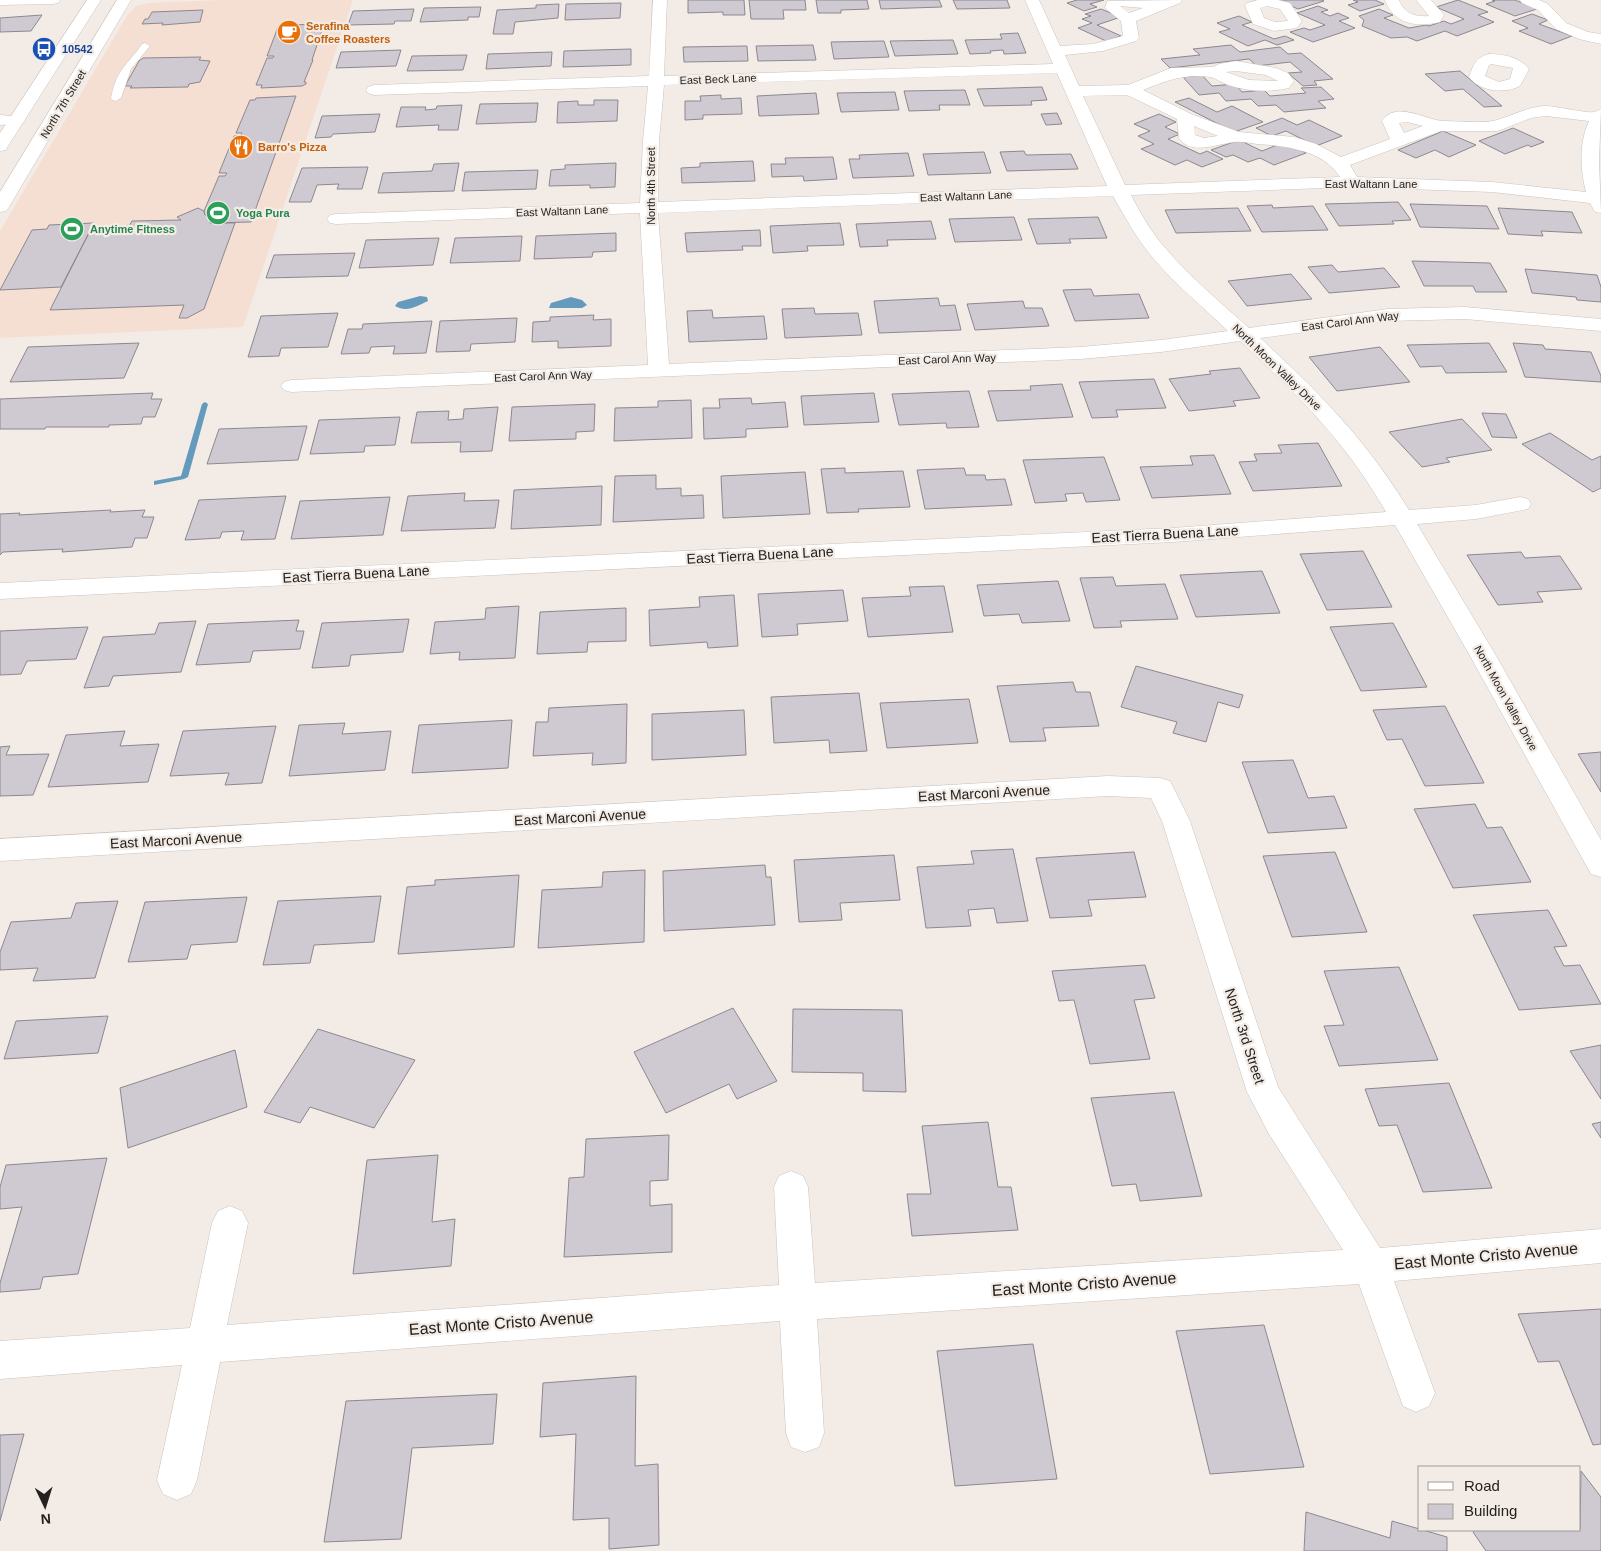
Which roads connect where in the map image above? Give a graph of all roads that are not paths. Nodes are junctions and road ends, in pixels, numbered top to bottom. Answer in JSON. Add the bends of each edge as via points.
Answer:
{"nodes":[{"id":1,"x":53,"y":0,"type":"edge"},
{"id":2,"x":94,"y":0,"type":"edge"},
{"id":3,"x":124,"y":0,"type":"edge"},
{"id":4,"x":660,"y":0,"type":"edge"},
{"id":5,"x":1032,"y":0,"type":"edge"},
{"id":6,"x":1392,"y":0,"type":"edge"},
{"id":7,"x":1423,"y":0,"type":"edge"},
{"id":8,"x":1527,"y":0,"type":"edge"},
{"id":9,"x":0,"y":1,"type":"edge"},
{"id":10,"x":1168,"y":2,"type":"edge"},
{"id":11,"x":1548,"y":3,"type":"edge"},
{"id":12,"x":1128,"y":19,"type":"junction"},
{"id":13,"x":1601,"y":39,"type":"edge"},
{"id":14,"x":145,"y":46,"type":"dead end"},
{"id":15,"x":1058,"y":60,"type":"junction"},
{"id":16,"x":1218,"y":72,"type":"dead end"},
{"id":17,"x":656,"y":81,"type":"junction"},
{"id":18,"x":1498,"y":86,"type":"dead end"},
{"id":19,"x":374,"y":90,"type":"dead end"},
{"id":20,"x":1130,"y":90,"type":"junction"},
{"id":21,"x":1072,"y":91,"type":"junction"},
{"id":22,"x":116,"y":98,"type":"dead end"},
{"id":23,"x":1528,"y":113,"type":"junction"},
{"id":24,"x":1600,"y":116,"type":"edge"},
{"id":25,"x":0,"y":120,"type":"edge"},
{"id":26,"x":17,"y":120,"type":"junction"},
{"id":27,"x":1439,"y":126,"type":"junction"},
{"id":28,"x":1399,"y":141,"type":"junction"},
{"id":29,"x":0,"y":146,"type":"edge"},
{"id":30,"x":1595,"y":146,"type":"edge"},
{"id":31,"x":1340,"y":163,"type":"junction"},
{"id":32,"x":1352,"y":182,"type":"junction"},
{"id":33,"x":1119,"y":191,"type":"junction"},
{"id":34,"x":1599,"y":203,"type":"edge"},
{"id":35,"x":649,"y":207,"type":"junction"},
{"id":36,"x":0,"y":208,"type":"edge"},
{"id":37,"x":336,"y":219,"type":"dead end"},
{"id":38,"x":1601,"y":325,"type":"edge"},
{"id":39,"x":1244,"y":335,"type":"junction"},
{"id":40,"x":658,"y":371,"type":"junction"},
{"id":41,"x":291,"y":386,"type":"dead end"},
{"id":42,"x":1520,"y":504,"type":"dead end"},
{"id":43,"x":1403,"y":518,"type":"junction"},
{"id":44,"x":0,"y":591,"type":"edge"},
{"id":45,"x":1160,"y":788,"type":"joint"},
{"id":46,"x":0,"y":850,"type":"edge"},
{"id":47,"x":1601,"y":866,"type":"edge"},
{"id":48,"x":791,"y":1187,"type":"dead end"},
{"id":49,"x":230,"y":1222,"type":"dead end"},
{"id":50,"x":1601,"y":1246,"type":"edge"},
{"id":51,"x":1370,"y":1266,"type":"junction"},
{"id":52,"x":797,"y":1302,"type":"junction"},
{"id":53,"x":205,"y":1344,"type":"junction"},
{"id":54,"x":0,"y":1360,"type":"edge"},
{"id":55,"x":1416,"y":1393,"type":"dead end"},
{"id":56,"x":805,"y":1433,"type":"dead end"},
{"id":57,"x":177,"y":1480,"type":"dead end"}],
"edges":[{"from":1,"to":9,"type":"street"},
{"from":2,"to":26,"type":"street"},
{"from":3,"to":36,"type":"street","name":"North 7th Street"},
{"from":4,"to":17,"type":"street","name":"North 4th Street"},
{"from":5,"to":15,"type":"street","name":"North Moon Valley Drive"},
{"from":6,"to":7,"type":"street","via":[[1400,14],[1407,18],[1434,19],[1437,15]]},
{"from":8,"to":11,"type":"street"},
{"from":10,"to":12,"type":"street"},
{"from":10,"to":12,"type":"street","via":[[1112,4],[1112,8]]},
{"from":11,"to":13,"type":"street","via":[[1561,26]]},
{"from":12,"to":15,"type":"street","name":"East Beck Lane","via":[[1131,38]]},
{"from":14,"to":22,"type":"lane","via":[[131,62]]},
{"from":15,"to":17,"type":"street","name":"East Beck Lane"},
{"from":15,"to":21,"type":"street","name":"North Moon Valley Drive"},
{"from":16,"to":20,"type":"street","via":[[1171,73]]},
{"from":17,"to":19,"type":"street","name":"East Beck Lane"},
{"from":17,"to":35,"type":"street","name":"North 4th Street"},
{"from":18,"to":23,"type":"street","via":[[1505,96]]},
{"from":20,"to":21,"type":"street"},
{"from":20,"to":31,"type":"street","via":[[1185,117],[1187,138],[1194,142],[1207,143],[1236,136],[1294,142]]},
{"from":21,"to":33,"type":"street","name":"North Moon Valley Drive"},
{"from":23,"to":24,"type":"street","via":[[1546,111]]},
{"from":23,"to":27,"type":"street","via":[[1498,126]]},
{"from":24,"to":30,"type":"street"},
{"from":25,"to":26,"type":"street"},
{"from":26,"to":29,"type":"street"},
{"from":27,"to":28,"type":"street"},
{"from":27,"to":28,"type":"street","via":[[1394,117],[1390,121]]},
{"from":28,"to":31,"type":"street"},
{"from":30,"to":34,"type":"street"},
{"from":31,"to":32,"type":"street"},
{"from":32,"to":33,"type":"street","name":"East Waltann Lane"},
{"from":32,"to":34,"type":"street","name":"East Waltann Lane","via":[[1492,187]]},
{"from":33,"to":35,"type":"street","name":"East Waltann Lane"},
{"from":33,"to":39,"type":"street","name":"North Moon Valley Drive","via":[[1159,253]]},
{"from":35,"to":37,"type":"street","name":"East Waltann Lane"},
{"from":35,"to":40,"type":"street","name":"North 4th Street"},
{"from":38,"to":39,"type":"street","name":"East Carol Ann Way","via":[[1504,316],[1426,314],[1359,318]]},
{"from":39,"to":40,"type":"street","name":"East Carol Ann Way","via":[[1080,353]]},
{"from":39,"to":43,"type":"street","name":"North Moon Valley Drive","via":[[1333,420],[1380,481]]},
{"from":40,"to":41,"type":"street","name":"East Carol Ann Way"},
{"from":42,"to":43,"type":"street","name":"East Tierra Buena Lane","via":[[1476,512]]},
{"from":43,"to":44,"type":"street","name":"East Tierra Buena Lane","via":[[1172,535]]},
{"from":43,"to":47,"type":"street","name":"North Moon Valley Drive"},
{"from":45,"to":46,"type":"street","name":"East Marconi Avenue","via":[[1098,787]]},
{"from":45,"to":51,"type":"street","name":"North 3rd Street","via":[[1176,821],[1263,1092]]},
{"from":48,"to":52,"type":"street"},
{"from":49,"to":53,"type":"street"},
{"from":50,"to":51,"type":"street","name":"East Monte Cristo Avenue"},
{"from":51,"to":52,"type":"street","name":"East Monte Cristo Avenue"},
{"from":51,"to":55,"type":"street","name":"East Monte Cristo Avenue"},
{"from":52,"to":53,"type":"street","name":"East Monte Cristo Avenue"},
{"from":52,"to":56,"type":"street"},
{"from":53,"to":54,"type":"street","name":"East Monte Cristo Avenue"},
{"from":53,"to":57,"type":"street"}]}
